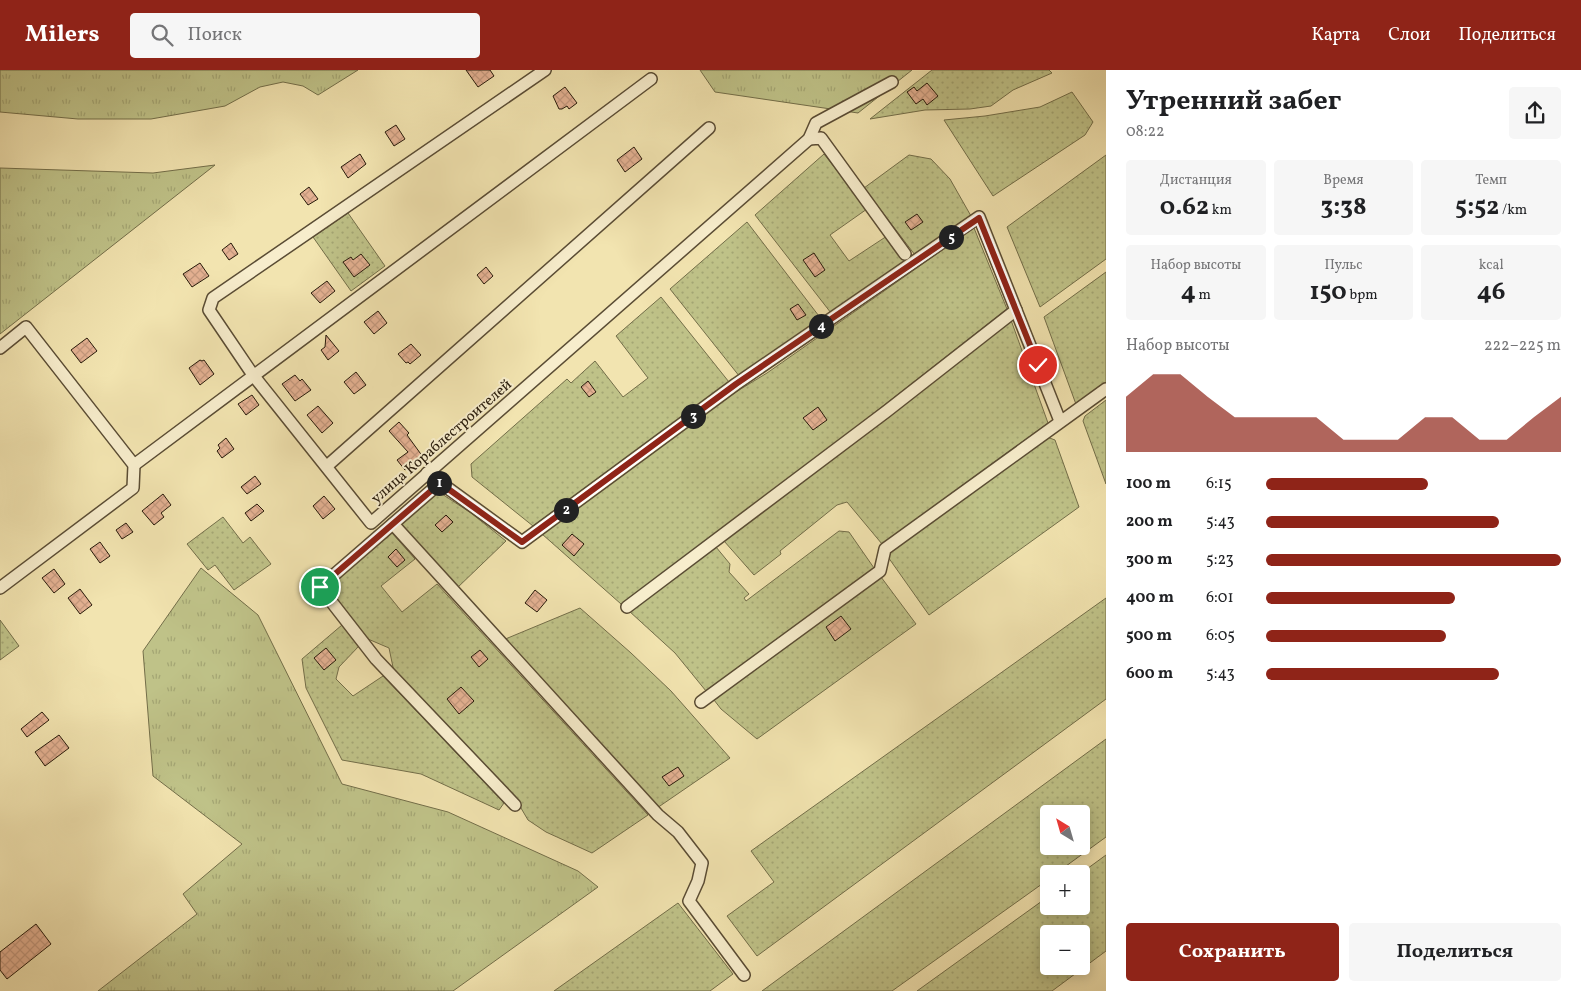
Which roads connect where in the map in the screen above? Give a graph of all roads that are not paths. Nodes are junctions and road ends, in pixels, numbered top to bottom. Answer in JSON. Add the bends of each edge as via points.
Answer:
{"nodes":[{"id":1,"x":545,"y":70,"type":"edge"},
{"id":2,"x":651,"y":79,"type":"dead end"},
{"id":3,"x":892,"y":82,"type":"dead end"},
{"id":4,"x":708,"y":128,"type":"dead end"},
{"id":5,"x":809,"y":139,"type":"junction"},
{"id":6,"x":905,"y":254,"type":"dead end"},
{"id":7,"x":1016,"y":310,"type":"junction"},
{"id":8,"x":0,"y":348,"type":"edge"},
{"id":9,"x":254,"y":375,"type":"junction"},
{"id":10,"x":1106,"y":389,"type":"edge"},
{"id":11,"x":1060,"y":421,"type":"junction"},
{"id":12,"x":134,"y":465,"type":"junction"},
{"id":13,"x":327,"y":466,"type":"junction"},
{"id":14,"x":427,"y":473,"type":"junction"},
{"id":15,"x":440,"y":483,"type":"junction"},
{"id":16,"x":394,"y":524,"type":"junction"},
{"id":17,"x":0,"y":588,"type":"edge"},
{"id":18,"x":627,"y":607,"type":"dead end"},
{"id":19,"x":701,"y":702,"type":"dead end"},
{"id":20,"x":515,"y":805,"type":"dead end"},
{"id":21,"x":744,"y":975,"type":"dead end"}],
"edges":[{"from":1,"to":9,"type":"street","name":"улица Кораблестроителей","via":[[213,298],[209,310]]},
{"from":2,"to":9,"type":"street"},
{"from":3,"to":5,"type":"street","name":"улица Кораблестроителей","via":[[816,123]]},
{"from":4,"to":13,"type":"street"},
{"from":5,"to":6,"type":"street","via":[[821,138]]},
{"from":5,"to":14,"type":"street","name":"улица Кораблестроителей"},
{"from":7,"to":11,"type":"street"},
{"from":7,"to":15,"type":"street","via":[[979,218],[736,384],[522,542]]},
{"from":7,"to":18,"type":"street"},
{"from":8,"to":12,"type":"street","via":[[26,327]]},
{"from":9,"to":12,"type":"street"},
{"from":9,"to":13,"type":"street","name":"улица Кораблестроителей"},
{"from":10,"to":11,"type":"street"},
{"from":11,"to":19,"type":"street","via":[[885,549],[880,570]]},
{"from":12,"to":17,"type":"street","via":[[133,488]]},
{"from":13,"to":14,"type":"street","name":"улица Кораблестроителей","via":[[371,523]]},
{"from":14,"to":15,"type":"street"},
{"from":15,"to":16,"type":"street"},
{"from":16,"to":20,"type":"street","via":[[320,587],[376,659]]},
{"from":16,"to":21,"type":"street","via":[[658,816],[678,832],[702,864],[689,901]]}]}
